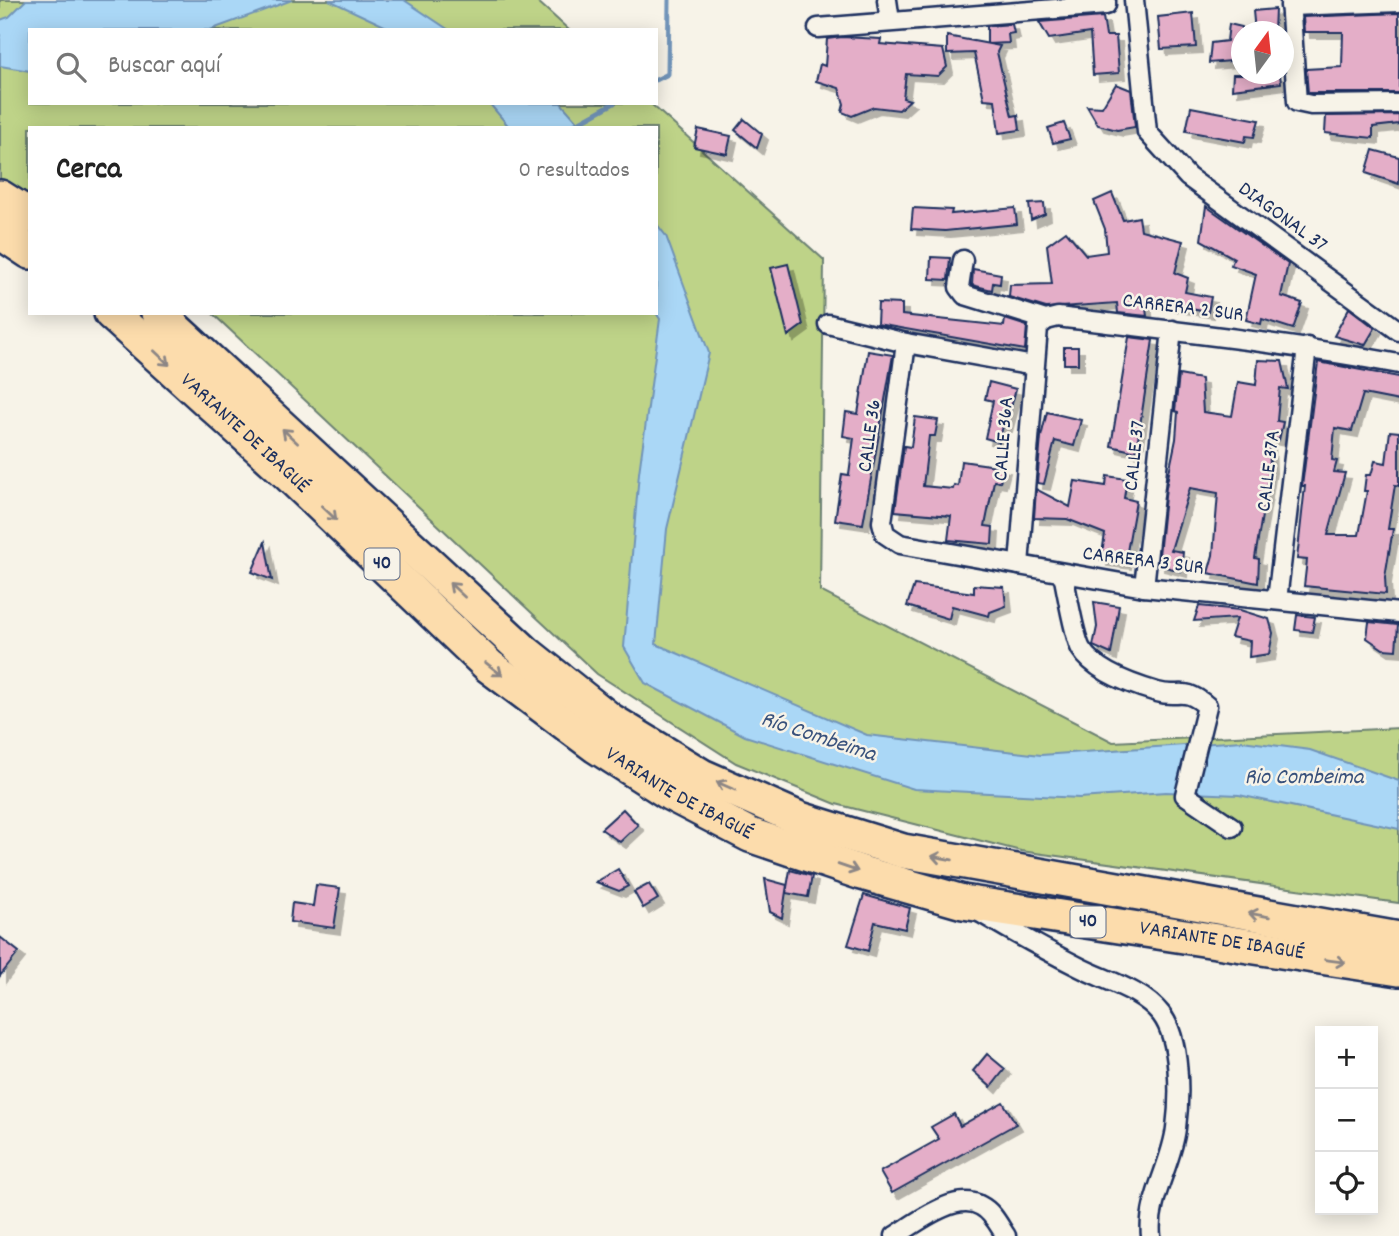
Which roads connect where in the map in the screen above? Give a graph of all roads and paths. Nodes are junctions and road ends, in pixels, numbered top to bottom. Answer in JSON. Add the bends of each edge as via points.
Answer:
{"nodes":[{"id":1,"x":887,"y":0,"type":"edge"},
{"id":2,"x":1134,"y":0,"type":"edge"},
{"id":3,"x":1106,"y":2,"type":"edge"},
{"id":4,"x":1399,"y":2,"type":"edge"},
{"id":5,"x":1290,"y":3,"type":"edge"},
{"id":6,"x":890,"y":21,"type":"junction"},
{"id":7,"x":818,"y":28,"type":"dead end"},
{"id":8,"x":1399,"y":104,"type":"edge"},
{"id":9,"x":0,"y":197,"type":"edge"},
{"id":10,"x":28,"y":215,"type":"edge"},
{"id":11,"x":0,"y":232,"type":"edge"},
{"id":12,"x":28,"y":251,"type":"edge"},
{"id":13,"x":963,"y":260,"type":"dead end"},
{"id":14,"x":113,"y":315,"type":"edge"},
{"id":15,"x":160,"y":315,"type":"edge"},
{"id":16,"x":1046,"y":320,"type":"junction"},
{"id":17,"x":828,"y":324,"type":"dead end"},
{"id":18,"x":1172,"y":330,"type":"junction"},
{"id":19,"x":1399,"y":331,"type":"edge"},
{"id":20,"x":906,"y":343,"type":"junction"},
{"id":21,"x":1307,"y":347,"type":"junction"},
{"id":22,"x":1399,"y":364,"type":"edge"},
{"id":23,"x":1034,"y":366,"type":"junction"},
{"id":24,"x":885,"y":534,"type":"joint"},
{"id":25,"x":1019,"y":565,"type":"junction"},
{"id":26,"x":1063,"y":574,"type":"junction"},
{"id":27,"x":1144,"y":587,"type":"junction"},
{"id":28,"x":1277,"y":600,"type":"junction"},
{"id":29,"x":1399,"y":613,"type":"edge"},
{"id":30,"x":1232,"y":827,"type":"dead end"},
{"id":31,"x":963,"y":902,"type":"junction"},
{"id":32,"x":1399,"y":939,"type":"edge"},
{"id":33,"x":1399,"y":969,"type":"edge"},
{"id":34,"x":895,"y":1236,"type":"edge"},
{"id":35,"x":1006,"y":1236,"type":"edge"},
{"id":36,"x":1152,"y":1236,"type":"edge"}],
"edges":[{"from":1,"to":6,"type":"street"},
{"from":2,"to":19,"type":"street","name":"DIAGONAL 37","via":[[1147,132],[1188,177]]},
{"from":3,"to":6,"type":"street"},
{"from":4,"to":5,"type":"street"},
{"from":5,"to":8,"type":"street","via":[[1294,97],[1303,105]]},
{"from":6,"to":7,"type":"street"},
{"from":9,"to":10,"type":"highway"},
{"from":11,"to":12,"type":"highway"},
{"from":13,"to":16,"type":"street","name":"CARRERA 2 SUR","via":[[959,287],[965,295]]},
{"from":14,"to":31,"type":"highway","name":"VARIANTE DE IBAGUÉ","number":"40","one_way":true,"via":[[489,666],[596,746],[671,794],[750,835]]},
{"from":32,"to":15,"type":"highway","name":"VARIANTE DE IBAGUÉ","number":"40","one_way":true,"via":[[903,851],[800,819],[702,776],[610,720],[526,653]]},
{"from":16,"to":18,"type":"street","name":"CARRERA 2 SUR","via":[[1058,317]]},
{"from":16,"to":23,"type":"street","name":"CALLE 36A","via":[[1038,327]]},
{"from":17,"to":20,"type":"street"},
{"from":18,"to":21,"type":"street","name":"CARRERA 2 SUR"},
{"from":18,"to":27,"type":"street","name":"CALLE 37"},
{"from":20,"to":23,"type":"street"},
{"from":20,"to":24,"type":"street","name":"CALLE 36","via":[[882,522]]},
{"from":21,"to":22,"type":"street","name":"CARRERA 2 SUR"},
{"from":21,"to":28,"type":"street","name":"CALLE 37A"},
{"from":23,"to":25,"type":"street","name":"CALLE 36A"},
{"from":24,"to":25,"type":"street","name":"CARRERA 3 SUR","via":[[900,544]]},
{"from":25,"to":26,"type":"street","name":"CARRERA 3 SUR"},
{"from":26,"to":27,"type":"street","name":"CARRERA 3 SUR"},
{"from":26,"to":30,"type":"street","via":[[1081,649],[1103,670],[1159,693],[1186,692],[1207,706],[1185,795]]},
{"from":27,"to":28,"type":"street","name":"CARRERA 3 SUR"},
{"from":28,"to":29,"type":"street","name":"CARRERA 3 SUR"},
{"from":31,"to":33,"type":"highway","name":"VARIANTE DE IBAGUÉ","number":"40","one_way":true},
{"from":31,"to":36,"type":"street","via":[[1034,944],[1137,994],[1162,1015],[1175,1053],[1179,1092],[1176,1132],[1157,1194]]},
{"from":34,"to":35,"type":"street","via":[[927,1216],[967,1201],[981,1205]]}]}
